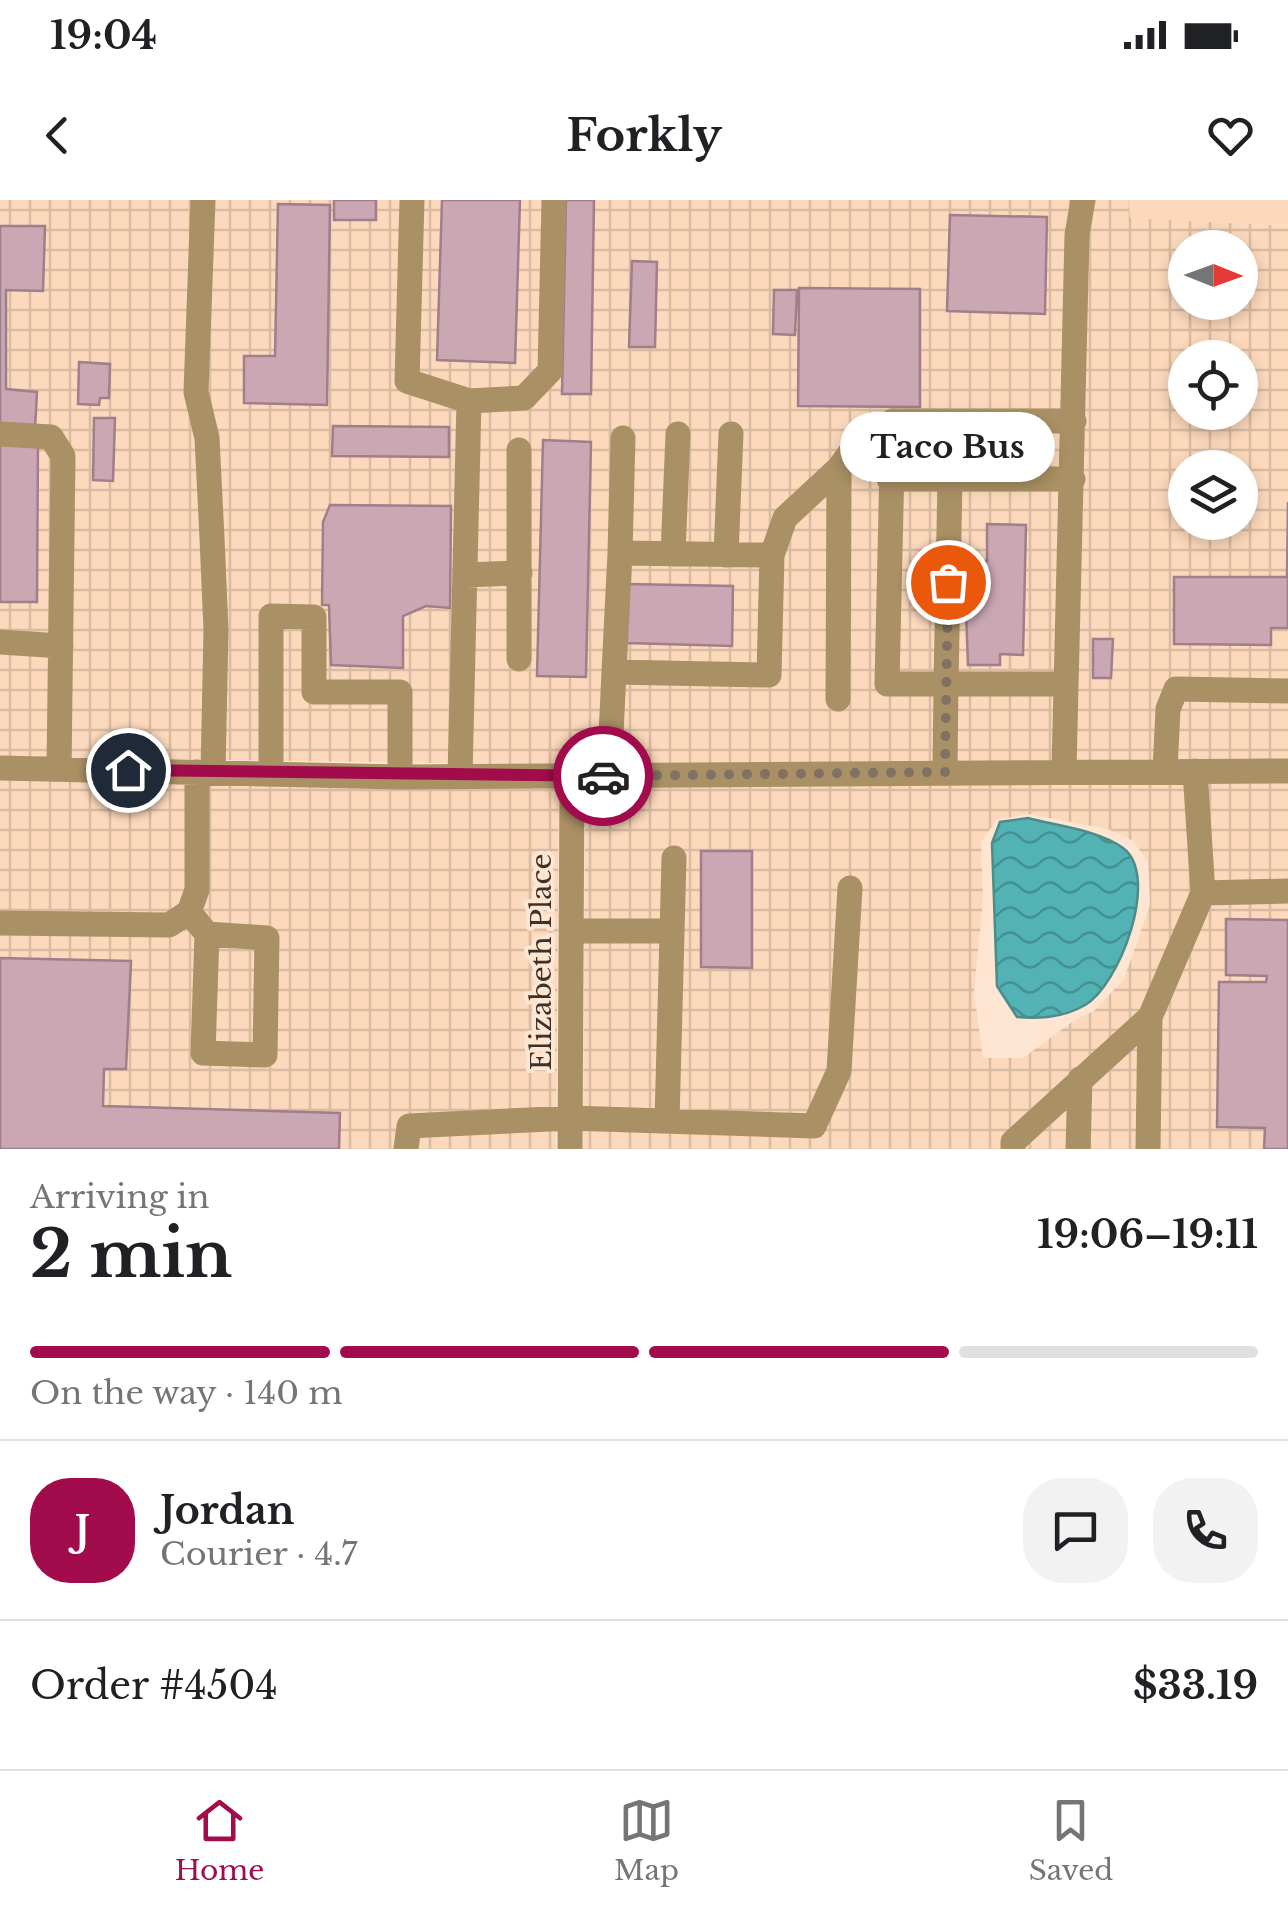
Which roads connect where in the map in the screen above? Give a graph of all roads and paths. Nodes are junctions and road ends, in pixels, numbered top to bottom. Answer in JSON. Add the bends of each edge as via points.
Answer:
{"nodes":[{"id":1,"x":203,"y":200,"type":"edge"},
{"id":2,"x":412,"y":200,"type":"edge"},
{"id":3,"x":554,"y":200,"type":"edge"},
{"id":4,"x":1083,"y":200,"type":"edge"},
{"id":5,"x":468,"y":400,"type":"junction"},
{"id":6,"x":892,"y":421,"type":"junction"},
{"id":7,"x":1074,"y":422,"type":"junction"},
{"id":8,"x":0,"y":434,"type":"edge"},
{"id":9,"x":678,"y":434,"type":"dead end"},
{"id":10,"x":731,"y":434,"type":"dead end"},
{"id":11,"x":623,"y":438,"type":"dead end"},
{"id":12,"x":520,"y":450,"type":"dead end"},
{"id":13,"x":839,"y":468,"type":"junction"},
{"id":14,"x":889,"y":478,"type":"junction"},
{"id":15,"x":950,"y":479,"type":"junction"},
{"id":16,"x":1072,"y":479,"type":"junction"},
{"id":17,"x":620,"y":554,"type":"junction"},
{"id":18,"x":673,"y":554,"type":"junction"},
{"id":19,"x":726,"y":555,"type":"junction"},
{"id":20,"x":772,"y":556,"type":"junction"},
{"id":21,"x":520,"y":573,"type":"junction"},
{"id":22,"x":465,"y":575,"type":"junction"},
{"id":23,"x":0,"y":642,"type":"edge"},
{"id":24,"x":61,"y":646,"type":"junction"},
{"id":25,"x":519,"y":660,"type":"dead end"},
{"id":26,"x":614,"y":672,"type":"junction"},
{"id":27,"x":946,"y":684,"type":"junction"},
{"id":28,"x":1066,"y":684,"type":"junction"},
{"id":29,"x":1288,"y":691,"type":"edge"},
{"id":30,"x":838,"y":699,"type":"dead end"},
{"id":31,"x":0,"y":768,"type":"edge"},
{"id":32,"x":59,"y":769,"type":"junction"},
{"id":33,"x":1064,"y":770,"type":"junction"},
{"id":34,"x":1196,"y":770,"type":"junction"},
{"id":35,"x":1166,"y":771,"type":"junction"},
{"id":36,"x":1288,"y":771,"type":"edge"},
{"id":37,"x":205,"y":772,"type":"junction"},
{"id":38,"x":945,"y":772,"type":"junction"},
{"id":39,"x":271,"y":773,"type":"junction"},
{"id":40,"x":460,"y":776,"type":"junction"},
{"id":41,"x":572,"y":776,"type":"junction"},
{"id":42,"x":609,"y":776,"type":"junction"},
{"id":43,"x":400,"y":777,"type":"junction"},
{"id":44,"x":674,"y":858,"type":"dead end"},
{"id":45,"x":850,"y":888,"type":"dead end"},
{"id":46,"x":1288,"y":892,"type":"edge"},
{"id":47,"x":1203,"y":893,"type":"junction"},
{"id":48,"x":188,"y":912,"type":"junction"},
{"id":49,"x":0,"y":924,"type":"edge"},
{"id":50,"x":571,"y":931,"type":"junction"},
{"id":51,"x":672,"y":931,"type":"junction"},
{"id":52,"x":206,"y":934,"type":"junction"},
{"id":53,"x":1150,"y":1017,"type":"junction"},
{"id":54,"x":1080,"y":1079,"type":"junction"},
{"id":55,"x":570,"y":1118,"type":"junction"},
{"id":56,"x":667,"y":1121,"type":"junction"},
{"id":57,"x":814,"y":1126,"type":"junction"},
{"id":58,"x":406,"y":1149,"type":"edge"},
{"id":59,"x":570,"y":1149,"type":"edge"},
{"id":60,"x":827,"y":1149,"type":"edge"},
{"id":61,"x":1013,"y":1149,"type":"edge"},
{"id":62,"x":1078,"y":1149,"type":"edge"},
{"id":63,"x":1148,"y":1149,"type":"edge"}],
"edges":[{"from":1,"to":37,"type":"street","via":[[196,392],[207,438],[216,630]]},
{"from":2,"to":5,"type":"street","via":[[407,382]]},
{"from":3,"to":5,"type":"street","via":[[550,371],[524,398]]},
{"from":4,"to":7,"type":"street"},
{"from":5,"to":22,"type":"street"},
{"from":6,"to":7,"type":"street"},
{"from":6,"to":13,"type":"street","via":[[858,442]]},
{"from":6,"to":14,"type":"street"},
{"from":7,"to":16,"type":"street"},
{"from":8,"to":24,"type":"street","via":[[51,437],[62,456]]},
{"from":9,"to":18,"type":"street"},
{"from":10,"to":19,"type":"street"},
{"from":11,"to":17,"type":"street"},
{"from":12,"to":21,"type":"street"},
{"from":13,"to":20,"type":"street","via":[[786,518]]},
{"from":13,"to":30,"type":"street"},
{"from":14,"to":15,"type":"street"},
{"from":14,"to":27,"type":"street","via":[[887,684]]},
{"from":15,"to":16,"type":"street"},
{"from":15,"to":27,"type":"street"},
{"from":16,"to":28,"type":"street"},
{"from":17,"to":18,"type":"street"},
{"from":17,"to":26,"type":"street"},
{"from":18,"to":19,"type":"street"},
{"from":19,"to":20,"type":"street"},
{"from":20,"to":26,"type":"street","via":[[769,675]]},
{"from":21,"to":22,"type":"street"},
{"from":21,"to":25,"type":"street"},
{"from":22,"to":40,"type":"street"},
{"from":23,"to":24,"type":"street"},
{"from":24,"to":32,"type":"street"},
{"from":26,"to":42,"type":"street"},
{"from":27,"to":28,"type":"street"},
{"from":27,"to":38,"type":"street"},
{"from":28,"to":33,"type":"street"},
{"from":29,"to":35,"type":"street","via":[[1176,689],[1168,709]]},
{"from":31,"to":32,"type":"street"},
{"from":32,"to":37,"type":"street"},
{"from":33,"to":35,"type":"street"},
{"from":33,"to":38,"type":"street"},
{"from":34,"to":35,"type":"street"},
{"from":34,"to":36,"type":"street"},
{"from":34,"to":47,"type":"street"},
{"from":37,"to":39,"type":"street"},
{"from":37,"to":48,"type":"street","via":[[197,890]]},
{"from":38,"to":42,"type":"street"},
{"from":39,"to":43,"type":"street"},
{"from":39,"to":43,"type":"street","via":[[271,616],[314,617],[314,692],[400,692]]},
{"from":40,"to":41,"type":"street"},
{"from":40,"to":43,"type":"street"},
{"from":41,"to":42,"type":"street"},
{"from":41,"to":50,"type":"street","name":"Elizabeth Place"},
{"from":44,"to":51,"type":"street"},
{"from":45,"to":57,"type":"street","via":[[839,1070]]},
{"from":46,"to":47,"type":"street"},
{"from":47,"to":53,"type":"street"},
{"from":48,"to":49,"type":"street","via":[[169,925]]},
{"from":48,"to":52,"type":"street"},
{"from":50,"to":51,"type":"street"},
{"from":50,"to":55,"type":"street","name":"Elizabeth Place"},
{"from":51,"to":56,"type":"street"},
{"from":52,"to":52,"type":"street","via":[[204,1054],[265,1055],[266,938]]},
{"from":53,"to":54,"type":"street"},
{"from":53,"to":63,"type":"street"},
{"from":54,"to":61,"type":"street"},
{"from":54,"to":62,"type":"street"},
{"from":55,"to":56,"type":"street"},
{"from":55,"to":58,"type":"street","via":[[408,1126]]},
{"from":55,"to":59,"type":"street","name":"Elizabeth Place"},
{"from":56,"to":57,"type":"street"},
{"from":57,"to":60,"type":"street"}]}
